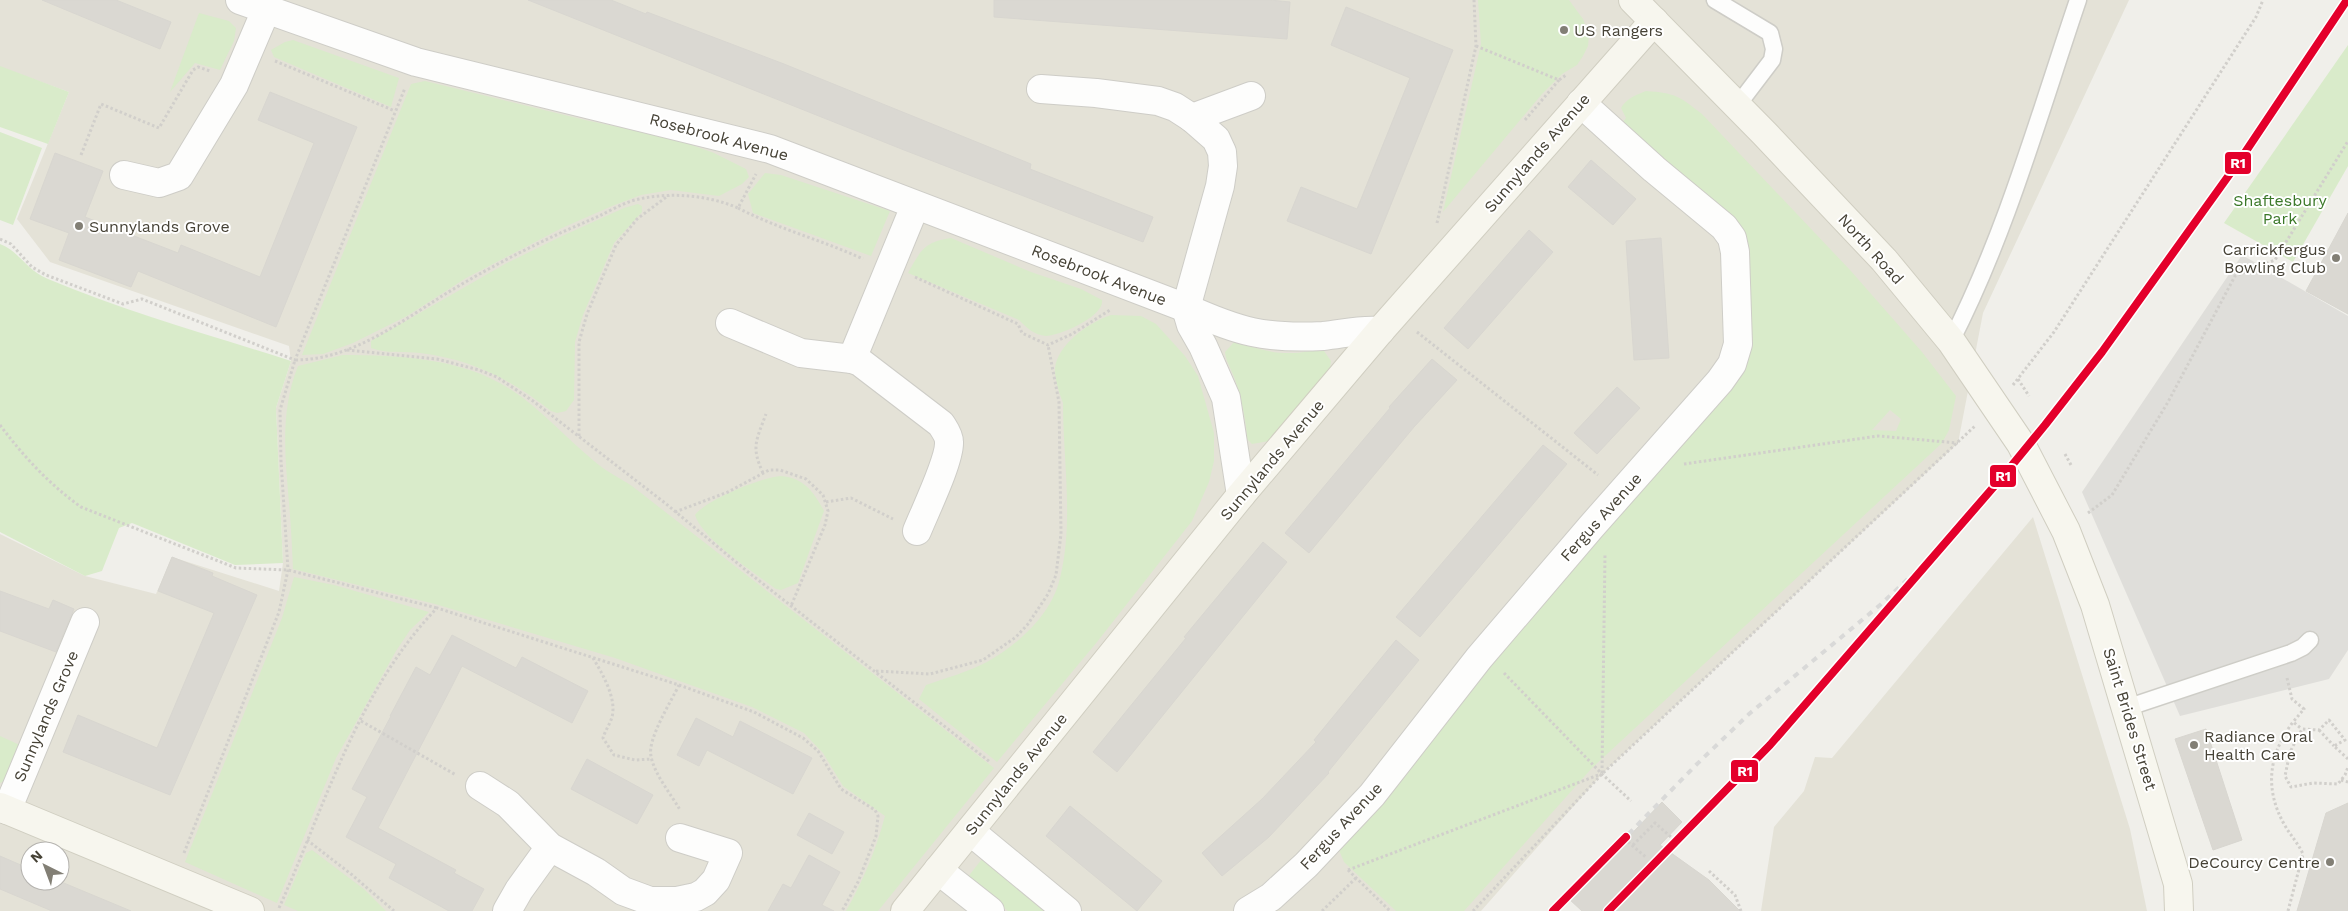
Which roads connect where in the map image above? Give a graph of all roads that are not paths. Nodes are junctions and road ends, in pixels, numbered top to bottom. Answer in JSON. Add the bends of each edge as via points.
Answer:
{"nodes":[{"id":1,"x":240,"y":0,"type":"edge"},
{"id":2,"x":1633,"y":0,"type":"edge"},
{"id":3,"x":1715,"y":0,"type":"edge"},
{"id":4,"x":2078,"y":0,"type":"edge"},
{"id":5,"x":266,"y":10,"type":"junction"},
{"id":6,"x":1654,"y":22,"type":"junction"},
{"id":7,"x":1041,"y":89,"type":"dead end"},
{"id":8,"x":1251,"y":96,"type":"dead end"},
{"id":9,"x":1581,"y":103,"type":"junction"},
{"id":10,"x":1737,"y":106,"type":"junction"},
{"id":11,"x":1192,"y":118,"type":"junction"},
{"id":12,"x":124,"y":175,"type":"dead end"},
{"id":13,"x":915,"y":206,"type":"junction"},
{"id":14,"x":1186,"y":308,"type":"junction"},
{"id":15,"x":730,"y":323,"type":"dead end"},
{"id":16,"x":1387,"y":323,"type":"junction"},
{"id":17,"x":1951,"y":341,"type":"junction"},
{"id":18,"x":852,"y":359,"type":"junction"},
{"id":19,"x":1241,"y":495,"type":"junction"},
{"id":20,"x":917,"y":531,"type":"road end"},
{"id":21,"x":2066,"y":531,"type":"joint"},
{"id":22,"x":85,"y":622,"type":"dead end"},
{"id":23,"x":2310,"y":640,"type":"dead end"},
{"id":24,"x":2126,"y":708,"type":"junction"},
{"id":25,"x":480,"y":786,"type":"road end"},
{"id":26,"x":3,"y":809,"type":"edge"},
{"id":27,"x":970,"y":831,"type":"junction"},
{"id":28,"x":691,"y":841,"type":"road end"},
{"id":29,"x":550,"y":848,"type":"junction"},
{"id":30,"x":938,"y":870,"type":"junction"},
{"id":31,"x":243,"y":910,"type":"edge"},
{"id":32,"x":507,"y":911,"type":"edge"},
{"id":33,"x":904,"y":911,"type":"edge"},
{"id":34,"x":990,"y":911,"type":"edge"},
{"id":35,"x":1067,"y":911,"type":"edge"},
{"id":36,"x":1248,"y":911,"type":"edge"},
{"id":37,"x":2180,"y":911,"type":"edge"}],
"edges":[{"from":1,"to":5,"type":"street","name":"Rosebrook Avenue"},
{"from":2,"to":6,"type":"street","name":"North Road"},
{"from":3,"to":10,"type":"lane","via":[[1770,33],[1774,49],[1772,60]]},
{"from":4,"to":17,"type":"lane","via":[[1998,236]]},
{"from":5,"to":12,"type":"street","via":[[234,85],[179,176],[159,183]]},
{"from":5,"to":13,"type":"street","name":"Rosebrook Avenue","via":[[416,62],[770,149]]},
{"from":6,"to":9,"type":"street","name":"Sunnylands Avenue"},
{"from":6,"to":10,"type":"street","name":"North Road"},
{"from":7,"to":11,"type":"street","via":[[1096,92],[1158,101]]},
{"from":8,"to":11,"type":"street"},
{"from":9,"to":16,"type":"street","name":"Sunnylands Avenue"},
{"from":9,"to":36,"type":"street","name":"Fergus Avenue","via":[[1724,227],[1732,238],[1738,344],[1732,364],[1484,653],[1372,795],[1271,897]]},
{"from":10,"to":17,"type":"street","name":"North Road","via":[[1884,260]]},
{"from":11,"to":14,"type":"street","via":[[1216,140],[1222,152],[1223,166]]},
{"from":13,"to":14,"type":"street","name":"Rosebrook Avenue"},
{"from":13,"to":18,"type":"street"},
{"from":14,"to":16,"type":"street","name":"Rosebrook Avenue","via":[[1225,326],[1277,337],[1337,335]]},
{"from":14,"to":19,"type":"street","name":"Rosebrook Avenue","via":[[1226,398]]},
{"from":15,"to":18,"type":"street","via":[[801,353]]},
{"from":16,"to":19,"type":"street","name":"Sunnylands Avenue"},
{"from":17,"to":21,"type":"street","name":"North Road","via":[[2021,444]]},
{"from":18,"to":20,"type":"street","via":[[915,403],[947,433],[949,442],[941,471]]},
{"from":19,"to":27,"type":"street","name":"Sunnylands Avenue"},
{"from":21,"to":24,"type":"street","name":"Saint Brides Street","via":[[2095,605]]},
{"from":22,"to":26,"type":"street","name":"Sunnylands Grove"},
{"from":23,"to":24,"type":"lane","via":[[2303,647],[2281,656]]},
{"from":24,"to":37,"type":"street","name":"Saint Brides Street","via":[[2178,884]]},
{"from":25,"to":29,"type":"street","via":[[508,804]]},
{"from":26,"to":31,"type":"street"},
{"from":27,"to":30,"type":"street","name":"Sunnylands Avenue"},
{"from":27,"to":35,"type":"street"},
{"from":28,"to":29,"type":"street","via":[[728,853],[711,887],[696,897],[665,902],[650,901],[623,891],[596,872]]},
{"from":29,"to":32,"type":"street"},
{"from":30,"to":33,"type":"street","name":"Sunnylands Avenue"},
{"from":30,"to":34,"type":"street"}]}
